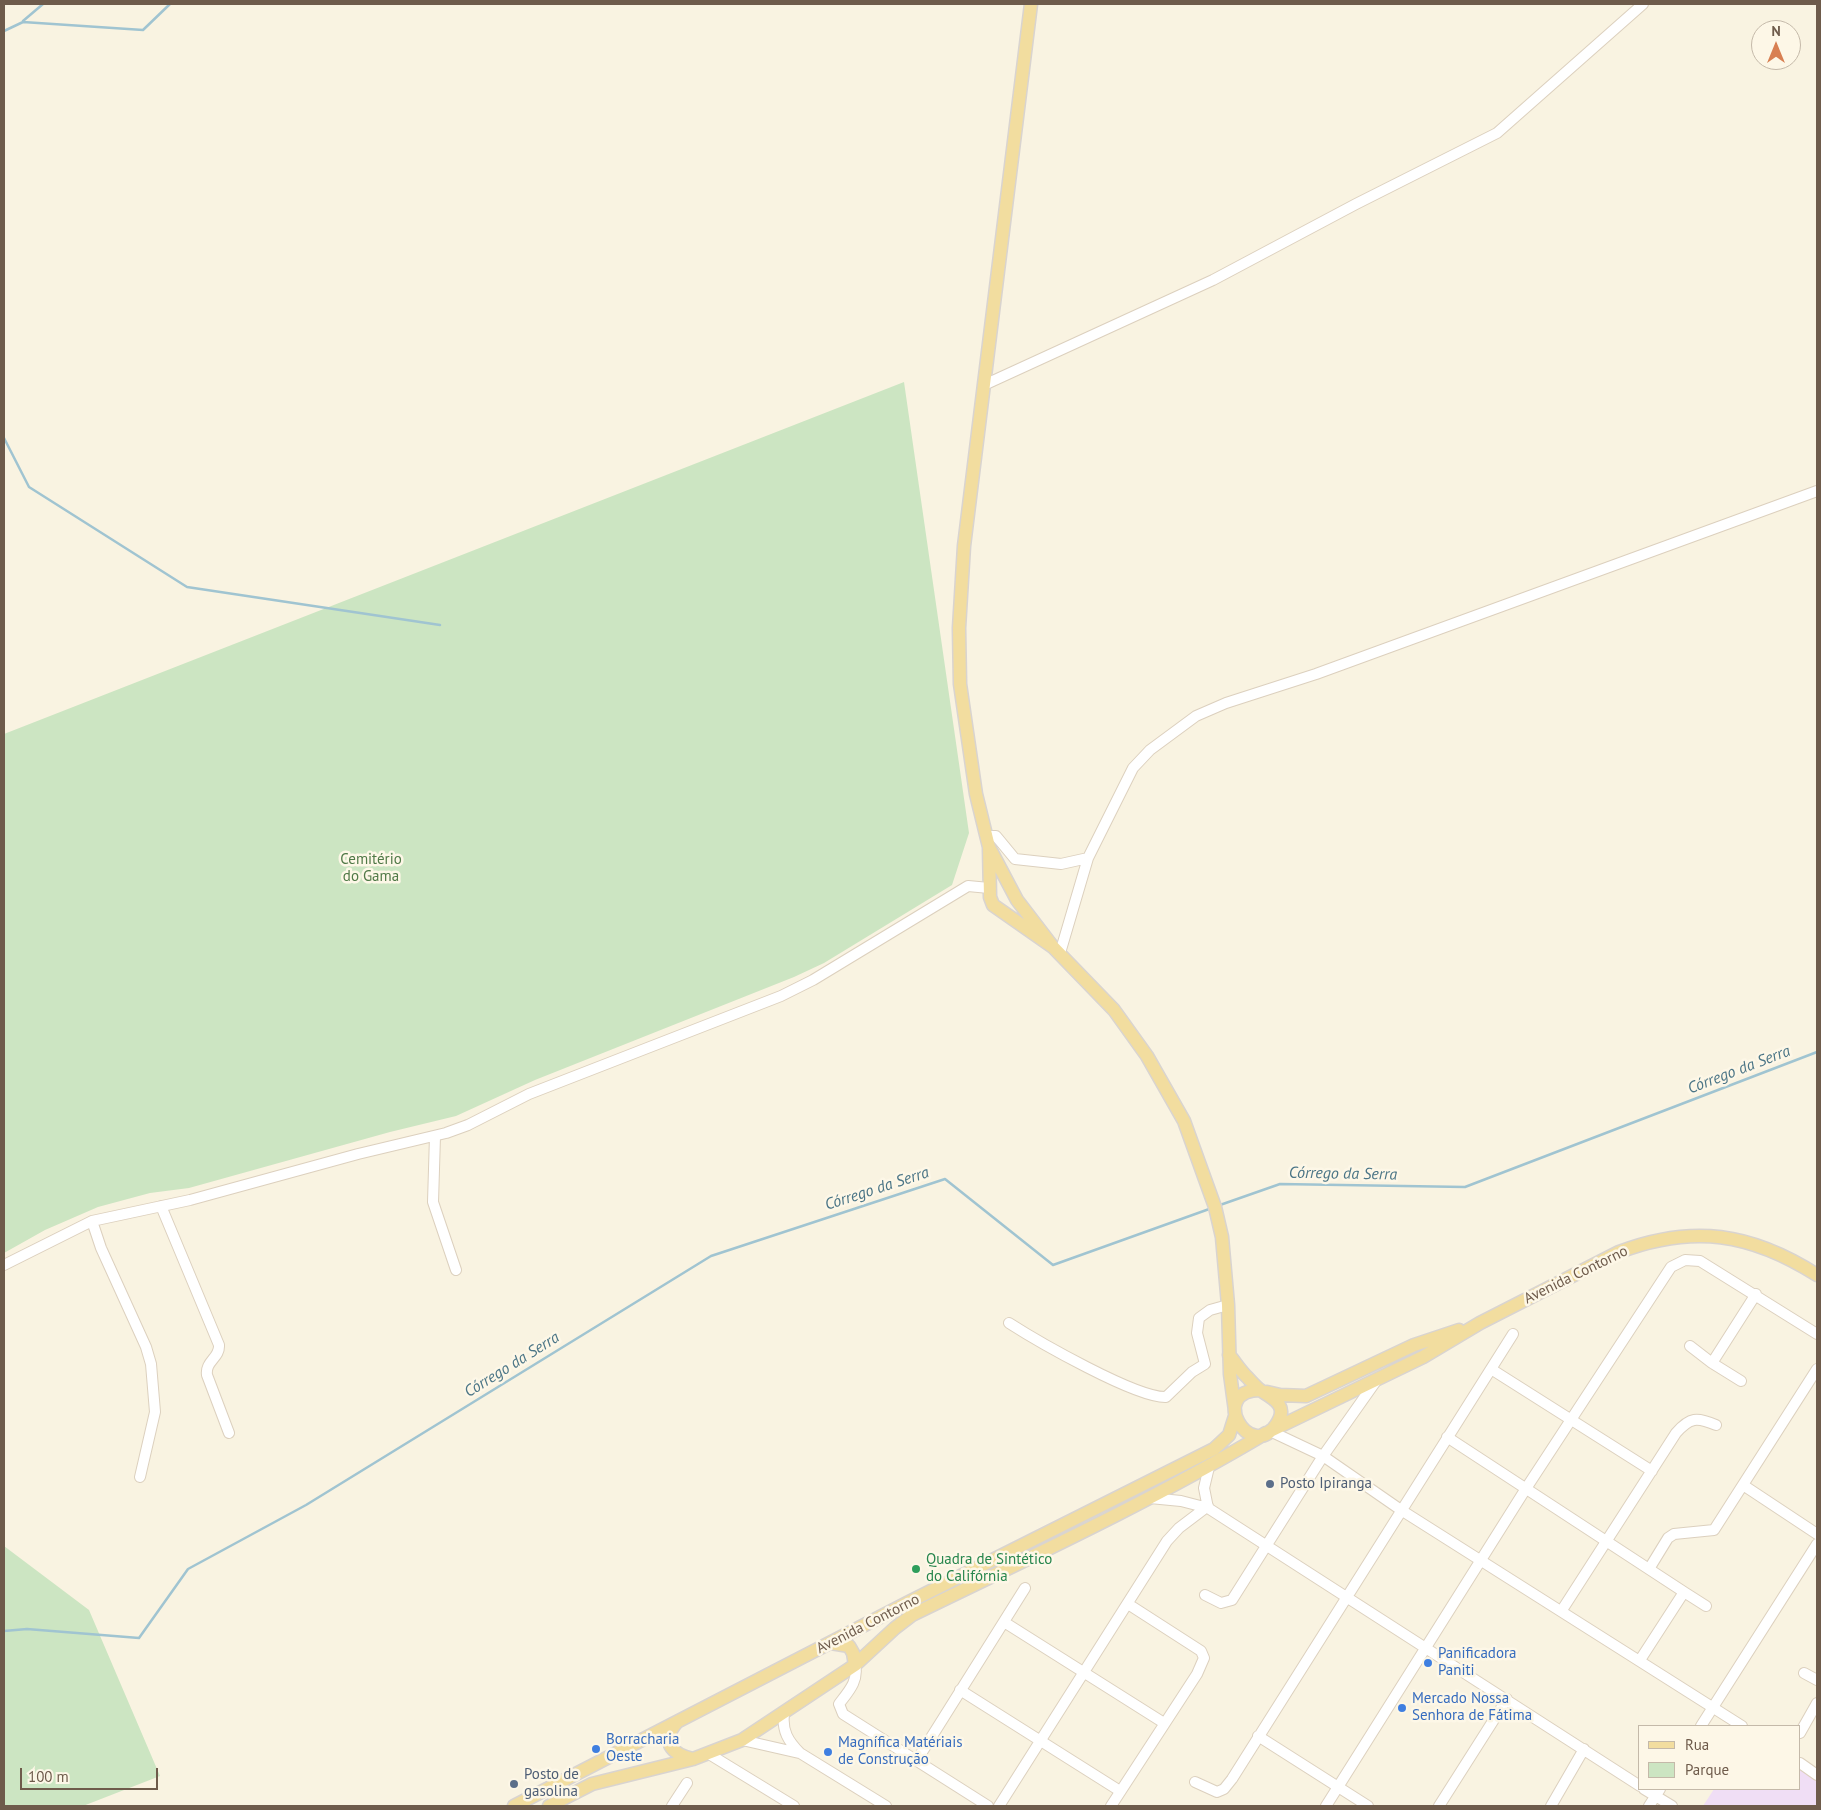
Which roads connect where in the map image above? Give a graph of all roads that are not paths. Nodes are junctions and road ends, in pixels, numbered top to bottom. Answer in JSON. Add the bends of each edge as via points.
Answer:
{"nodes":[{"id":1,"x":1031,"y":4,"type":"edge"},
{"id":2,"x":1643,"y":4,"type":"edge"},
{"id":3,"x":984,"y":385,"type":"junction"},
{"id":4,"x":1817,"y":491,"type":"edge"},
{"id":5,"x":988,"y":841,"type":"junction"},
{"id":6,"x":1088,"y":858,"type":"junction"},
{"id":7,"x":1011,"y":886,"type":"junction"},
{"id":8,"x":989,"y":888,"type":"junction"},
{"id":9,"x":1018,"y":900,"type":"junction"},
{"id":10,"x":1000,"y":910,"type":"junction"},
{"id":11,"x":1057,"y":950,"type":"junction"},
{"id":12,"x":435,"y":1136,"type":"junction"},
{"id":13,"x":161,"y":1206,"type":"junction"},
{"id":14,"x":92,"y":1221,"type":"junction"},
{"id":15,"x":4,"y":1265,"type":"edge"},
{"id":16,"x":456,"y":1270,"type":"dead end"},
{"id":17,"x":1817,"y":1275,"type":"edge"},
{"id":18,"x":1756,"y":1294,"type":"junction"},
{"id":19,"x":1228,"y":1305,"type":"junction"},
{"id":20,"x":1009,"y":1322,"type":"dead end"},
{"id":21,"x":1480,"y":1322,"type":"junction"},
{"id":22,"x":1513,"y":1334,"type":"dead end"},
{"id":23,"x":1817,"y":1334,"type":"edge"},
{"id":24,"x":1690,"y":1346,"type":"dead end"},
{"id":25,"x":1230,"y":1355,"type":"junction"},
{"id":26,"x":1712,"y":1363,"type":"junction"},
{"id":27,"x":1491,"y":1369,"type":"junction"},
{"id":28,"x":1817,"y":1369,"type":"edge"},
{"id":29,"x":1378,"y":1379,"type":"junction"},
{"id":30,"x":1741,"y":1382,"type":"dead end"},
{"id":31,"x":1264,"y":1391,"type":"junction"},
{"id":32,"x":1235,"y":1414,"type":"junction"},
{"id":33,"x":1572,"y":1419,"type":"junction"},
{"id":34,"x":1716,"y":1425,"type":"dead end"},
{"id":35,"x":1268,"y":1432,"type":"junction"},
{"id":36,"x":229,"y":1433,"type":"dead end"},
{"id":37,"x":1447,"y":1437,"type":"junction"},
{"id":38,"x":1323,"y":1456,"type":"junction"},
{"id":39,"x":1209,"y":1467,"type":"junction"},
{"id":40,"x":1652,"y":1471,"type":"junction"},
{"id":41,"x":140,"y":1477,"type":"dead end"},
{"id":42,"x":1743,"y":1486,"type":"junction"},
{"id":43,"x":1526,"y":1490,"type":"junction"},
{"id":44,"x":1150,"y":1498,"type":"junction"},
{"id":45,"x":1207,"y":1507,"type":"junction"},
{"id":46,"x":1401,"y":1510,"type":"junction"},
{"id":47,"x":1817,"y":1534,"type":"edge"},
{"id":48,"x":1606,"y":1542,"type":"junction"},
{"id":49,"x":1817,"y":1544,"type":"edge"},
{"id":50,"x":1266,"y":1546,"type":"junction"},
{"id":51,"x":1481,"y":1560,"type":"junction"},
{"id":52,"x":1649,"y":1569,"type":"junction"},
{"id":53,"x":1025,"y":1588,"type":"dead end"},
{"id":54,"x":1684,"y":1592,"type":"junction"},
{"id":55,"x":1205,"y":1595,"type":"dead end"},
{"id":56,"x":1345,"y":1598,"type":"junction"},
{"id":57,"x":1128,"y":1604,"type":"junction"},
{"id":58,"x":1706,"y":1606,"type":"dead end"},
{"id":59,"x":1562,"y":1610,"type":"junction"},
{"id":60,"x":1004,"y":1622,"type":"junction"},
{"id":61,"x":831,"y":1643,"type":"junction"},
{"id":62,"x":1426,"y":1649,"type":"junction"},
{"id":63,"x":1640,"y":1660,"type":"junction"},
{"id":64,"x":855,"y":1665,"type":"junction"},
{"id":65,"x":1083,"y":1673,"type":"junction"},
{"id":66,"x":1804,"y":1673,"type":"dead end"},
{"id":67,"x":1817,"y":1680,"type":"edge"},
{"id":68,"x":960,"y":1690,"type":"junction"},
{"id":69,"x":1507,"y":1699,"type":"junction"},
{"id":70,"x":1817,"y":1703,"type":"edge"},
{"id":71,"x":1713,"y":1708,"type":"junction"},
{"id":72,"x":784,"y":1714,"type":"junction"},
{"id":73,"x":679,"y":1720,"type":"junction"},
{"id":74,"x":1164,"y":1723,"type":"junction"},
{"id":75,"x":1702,"y":1725,"type":"edge"},
{"id":76,"x":1740,"y":1725,"type":"edge"},
{"id":77,"x":1801,"y":1731,"type":"edge"},
{"id":78,"x":1258,"y":1736,"type":"junction"},
{"id":79,"x":742,"y":1740,"type":"junction"},
{"id":80,"x":1039,"y":1740,"type":"junction"},
{"id":81,"x":1584,"y":1749,"type":"junction"},
{"id":82,"x":800,"y":1753,"type":"junction"},
{"id":83,"x":709,"y":1754,"type":"junction"},
{"id":84,"x":692,"y":1759,"type":"junction"},
{"id":85,"x":917,"y":1760,"type":"junction"},
{"id":86,"x":1801,"y":1764,"type":"edge"},
{"id":87,"x":1817,"y":1774,"type":"edge"},
{"id":88,"x":564,"y":1780,"type":"junction"},
{"id":89,"x":1194,"y":1782,"type":"dead end"},
{"id":90,"x":687,"y":1783,"type":"dead end"},
{"id":91,"x":1638,"y":1785,"type":"edge"},
{"id":92,"x":1338,"y":1788,"type":"junction"},
{"id":93,"x":1120,"y":1791,"type":"junction"},
{"id":94,"x":1658,"y":1792,"type":"edge"},
{"id":95,"x":780,"y":1797,"type":"junction"},
{"id":96,"x":552,"y":1805,"type":"edge"},
{"id":97,"x":514,"y":1806,"type":"edge"},
{"id":98,"x":672,"y":1806,"type":"edge"},
{"id":99,"x":774,"y":1806,"type":"edge"},
{"id":100,"x":794,"y":1806,"type":"edge"},
{"id":101,"x":886,"y":1806,"type":"edge"},
{"id":102,"x":988,"y":1806,"type":"edge"},
{"id":103,"x":999,"y":1806,"type":"edge"},
{"id":104,"x":1111,"y":1806,"type":"edge"},
{"id":105,"x":1326,"y":1806,"type":"edge"},
{"id":106,"x":1368,"y":1806,"type":"edge"},
{"id":107,"x":1438,"y":1806,"type":"edge"},
{"id":108,"x":1551,"y":1806,"type":"edge"},
{"id":109,"x":1649,"y":1806,"type":"edge"},
{"id":110,"x":1672,"y":1806,"type":"edge"}],
"edges":[{"from":1,"to":3,"type":"main road"},
{"from":2,"to":3,"type":"street","via":[[1497,133],[1214,280]]},
{"from":3,"to":5,"type":"main road","via":[[964,546],[959,628],[960,684],[966,734]]},
{"from":4,"to":6,"type":"street","via":[[1196,716],[1150,750],[1133,768]]},
{"from":5,"to":6,"type":"street","via":[[996,836],[1015,859],[1061,864]]},
{"from":5,"to":7,"type":"main road"},
{"from":5,"to":8,"type":"main road"},
{"from":6,"to":11,"type":"street"},
{"from":7,"to":8,"type":"main road","via":[[1000,884]]},
{"from":7,"to":9,"type":"main road"},
{"from":8,"to":10,"type":"main road","via":[[993,906]]},
{"from":8,"to":12,"type":"street","via":[[968,886],[781,996],[529,1094],[468,1125]]},
{"from":9,"to":10,"type":"main road","via":[[1010,910]]},
{"from":9,"to":11,"type":"main road"},
{"from":10,"to":11,"type":"main road"},
{"from":11,"to":19,"type":"main road","via":[[1114,1010],[1147,1056],[1184,1121],[1215,1207],[1222,1237]]},
{"from":12,"to":13,"type":"street"},
{"from":12,"to":16,"type":"street","via":[[433,1202]]},
{"from":13,"to":14,"type":"street"},
{"from":13,"to":36,"type":"street","via":[[219,1345],[218,1354],[207,1365],[207,1375]]},
{"from":14,"to":15,"type":"street"},
{"from":14,"to":41,"type":"street","via":[[151,1364],[155,1417]]},
{"from":17,"to":21,"type":"main road","name":"Avenida Contorno","via":[[1771,1249],[1747,1241],[1685,1236],[1642,1243],[1619,1252]]},
{"from":18,"to":23,"type":"street"},
{"from":18,"to":26,"type":"street"},
{"from":18,"to":33,"type":"street","via":[[1700,1261],[1685,1260],[1671,1267]]},
{"from":19,"to":20,"type":"street","via":[[1210,1310],[1199,1318],[1197,1333],[1205,1364],[1166,1397],[1151,1395],[1112,1378],[1028,1336]]},
{"from":19,"to":25,"type":"main road"},
{"from":21,"to":29,"type":"main road","name":"Avenida Contorno","via":[[1423,1357]]},
{"from":21,"to":31,"type":"main road","name":"Avenida Contorno","via":[[1414,1346],[1306,1396]]},
{"from":22,"to":27,"type":"street"},
{"from":24,"to":26,"type":"street"},
{"from":25,"to":31,"type":"main road","via":[[1244,1374]]},
{"from":25,"to":32,"type":"main road"},
{"from":26,"to":30,"type":"street"},
{"from":27,"to":33,"type":"street"},
{"from":27,"to":37,"type":"street"},
{"from":28,"to":42,"type":"street"},
{"from":29,"to":35,"type":"main road","name":"Avenida Contorno"},
{"from":29,"to":38,"type":"street"},
{"from":31,"to":32,"type":"main road","via":[[1246,1393],[1236,1404]]},
{"from":31,"to":35,"type":"main road","via":[[1277,1401],[1280,1414]]},
{"from":32,"to":35,"type":"main road","via":[[1237,1423],[1246,1432],[1253,1435]]},
{"from":32,"to":61,"type":"main road","name":"Avenida Contorno","via":[[1229,1435],[1214,1449]]},
{"from":33,"to":40,"type":"street"},
{"from":33,"to":43,"type":"street"},
{"from":34,"to":40,"type":"street","via":[[1702,1419],[1685,1423]]},
{"from":35,"to":38,"type":"street"},
{"from":35,"to":39,"type":"main road","name":"Avenida Contorno"},
{"from":37,"to":43,"type":"street"},
{"from":37,"to":46,"type":"street"},
{"from":38,"to":46,"type":"street"},
{"from":38,"to":50,"type":"street"},
{"from":39,"to":44,"type":"main road","name":"Avenida Contorno"},
{"from":39,"to":45,"type":"street","via":[[1204,1488]]},
{"from":40,"to":48,"type":"street"},
{"from":42,"to":47,"type":"street"},
{"from":42,"to":52,"type":"street","via":[[1714,1530],[1674,1534],[1668,1538]]},
{"from":43,"to":48,"type":"street"},
{"from":43,"to":51,"type":"street"},
{"from":44,"to":45,"type":"street"},
{"from":44,"to":64,"type":"main road","name":"Avenida Contorno","via":[[912,1615]]},
{"from":45,"to":50,"type":"street"},
{"from":45,"to":57,"type":"street","via":[[1172,1535]]},
{"from":46,"to":51,"type":"street"},
{"from":46,"to":56,"type":"street"},
{"from":48,"to":52,"type":"street"},
{"from":48,"to":59,"type":"street"},
{"from":49,"to":71,"type":"street"},
{"from":50,"to":55,"type":"street","via":[[1232,1600],[1221,1603]]},
{"from":50,"to":56,"type":"street"},
{"from":51,"to":59,"type":"street"},
{"from":51,"to":62,"type":"street"},
{"from":52,"to":54,"type":"street"},
{"from":53,"to":60,"type":"street"},
{"from":54,"to":58,"type":"street"},
{"from":54,"to":63,"type":"street"},
{"from":56,"to":62,"type":"street"},
{"from":56,"to":78,"type":"street"},
{"from":57,"to":65,"type":"street"},
{"from":57,"to":74,"type":"street","via":[[1204,1655],[1197,1674]]},
{"from":59,"to":63,"type":"street"},
{"from":60,"to":65,"type":"street"},
{"from":60,"to":68,"type":"street"},
{"from":61,"to":64,"type":"main road","via":[[849,1646]]},
{"from":61,"to":73,"type":"main road","name":"Avenida Contorno"},
{"from":62,"to":69,"type":"street"},
{"from":62,"to":92,"type":"street"},
{"from":63,"to":71,"type":"street"},
{"from":64,"to":72,"type":"main road","name":"Avenida Contorno"},
{"from":64,"to":85,"type":"street","via":[[854,1684],[839,1704],[840,1710]]},
{"from":65,"to":74,"type":"street"},
{"from":65,"to":80,"type":"street"},
{"from":66,"to":67,"type":"street"},
{"from":68,"to":80,"type":"street"},
{"from":68,"to":85,"type":"street"},
{"from":69,"to":81,"type":"street"},
{"from":69,"to":107,"type":"street"},
{"from":70,"to":77,"type":"street"},
{"from":71,"to":75,"type":"street"},
{"from":71,"to":76,"type":"street"},
{"from":72,"to":79,"type":"main road","name":"Avenida Contorno"},
{"from":72,"to":82,"type":"street","via":[[788,1741]]},
{"from":73,"to":84,"type":"main road","via":[[669,1735],[670,1744],[678,1755]]},
{"from":73,"to":88,"type":"main road","name":"Avenida Contorno"},
{"from":74,"to":93,"type":"street"},
{"from":78,"to":89,"type":"street","via":[[1224,1789],[1217,1792]]},
{"from":78,"to":92,"type":"street"},
{"from":79,"to":82,"type":"street"},
{"from":79,"to":83,"type":"main road","name":"Avenida Contorno"},
{"from":80,"to":93,"type":"street"},
{"from":80,"to":103,"type":"street"},
{"from":81,"to":91,"type":"street"},
{"from":81,"to":108,"type":"street"},
{"from":82,"to":101,"type":"street"},
{"from":83,"to":84,"type":"main road","name":"Avenida Contorno"},
{"from":83,"to":95,"type":"street"},
{"from":84,"to":96,"type":"main road","name":"Avenida Contorno","via":[[605,1780]]},
{"from":85,"to":102,"type":"street"},
{"from":86,"to":87,"type":"street"},
{"from":88,"to":96,"type":"main road"},
{"from":88,"to":97,"type":"main road","name":"Avenida Contorno"},
{"from":90,"to":98,"type":"street"},
{"from":92,"to":105,"type":"street"},
{"from":92,"to":106,"type":"street"},
{"from":93,"to":104,"type":"street"},
{"from":94,"to":109,"type":"street"},
{"from":94,"to":110,"type":"street"},
{"from":95,"to":99,"type":"street"},
{"from":95,"to":100,"type":"street"}]}
